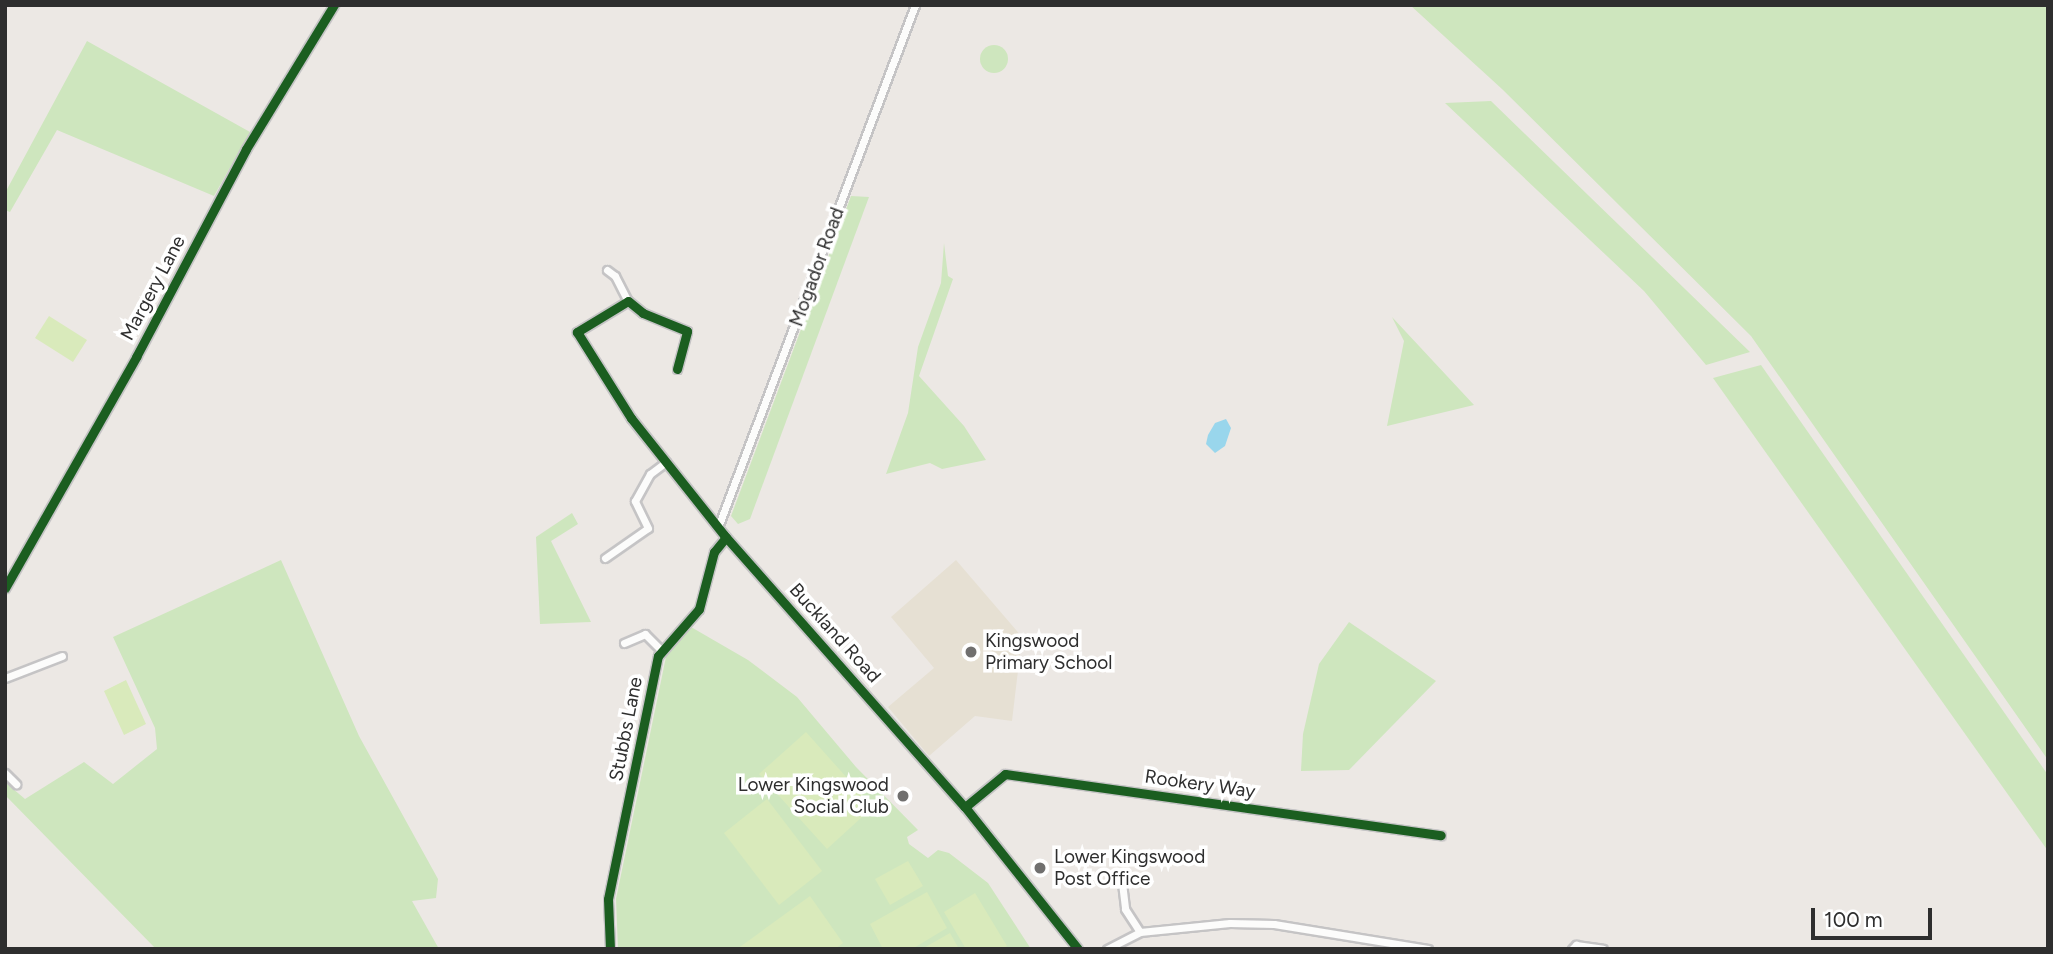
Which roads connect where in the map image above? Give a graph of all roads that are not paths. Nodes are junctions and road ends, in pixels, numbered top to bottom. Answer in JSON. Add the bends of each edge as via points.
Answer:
{"nodes":[{"id":1,"x":334,"y":5,"type":"edge"},
{"id":2,"x":915,"y":5,"type":"edge"},
{"id":3,"x":607,"y":270,"type":"dead end"},
{"id":4,"x":628,"y":301,"type":"junction"},
{"id":5,"x":677,"y":369,"type":"dead end"},
{"id":6,"x":666,"y":461,"type":"junction"},
{"id":7,"x":718,"y":527,"type":"junction"},
{"id":8,"x":726,"y":537,"type":"junction"},
{"id":9,"x":605,"y":558,"type":"dead end"},
{"id":10,"x":5,"y":588,"type":"edge"},
{"id":11,"x":624,"y":643,"type":"dead end"},
{"id":12,"x":661,"y":650,"type":"junction"},
{"id":13,"x":62,"y":656,"type":"dead end"},
{"id":14,"x":5,"y":678,"type":"edge"},
{"id":15,"x":5,"y":773,"type":"edge"},
{"id":16,"x":16,"y":784,"type":"dead end"},
{"id":17,"x":965,"y":807,"type":"junction"},
{"id":18,"x":1441,"y":835,"type":"dead end"},
{"id":19,"x":1122,"y":883,"type":"dead end"},
{"id":20,"x":1140,"y":932,"type":"junction"},
{"id":21,"x":610,"y":949,"type":"edge"},
{"id":22,"x":1078,"y":949,"type":"edge"},
{"id":23,"x":1107,"y":949,"type":"edge"},
{"id":24,"x":1428,"y":949,"type":"edge"},
{"id":25,"x":1572,"y":949,"type":"edge"},
{"id":26,"x":1603,"y":949,"type":"edge"}],
"edges":[{"from":1,"to":10,"type":"street","name":"Margery Lane","via":[[246,149],[130,369]]},
{"from":2,"to":7,"type":"street","name":"Mogador Road"},
{"from":3,"to":4,"type":"street"},
{"from":4,"to":5,"type":"street","via":[[643,313],[687,331]]},
{"from":4,"to":6,"type":"street","name":"Buckland Road","via":[[577,332],[631,418]]},
{"from":6,"to":7,"type":"street","name":"Buckland Road"},
{"from":6,"to":9,"type":"street","via":[[650,474],[635,501],[648,528]]},
{"from":7,"to":8,"type":"street","name":"Buckland Road"},
{"from":8,"to":12,"type":"street","via":[[714,552],[699,609]]},
{"from":8,"to":17,"type":"street","name":"Buckland Road"},
{"from":11,"to":12,"type":"street","via":[[645,634]]},
{"from":12,"to":21,"type":"street","name":"Stubbs Lane","via":[[611,879]]},
{"from":13,"to":14,"type":"street"},
{"from":15,"to":16,"type":"street"},
{"from":17,"to":18,"type":"street","name":"Rookery Way","via":[[1005,774]]},
{"from":17,"to":22,"type":"street","name":"Buckland Road"},
{"from":19,"to":20,"type":"street","via":[[1125,909]]},
{"from":20,"to":23,"type":"street"},
{"from":20,"to":24,"type":"street","via":[[1230,923],[1274,924]]},
{"from":25,"to":26,"type":"street","via":[[1576,945]]}]}
